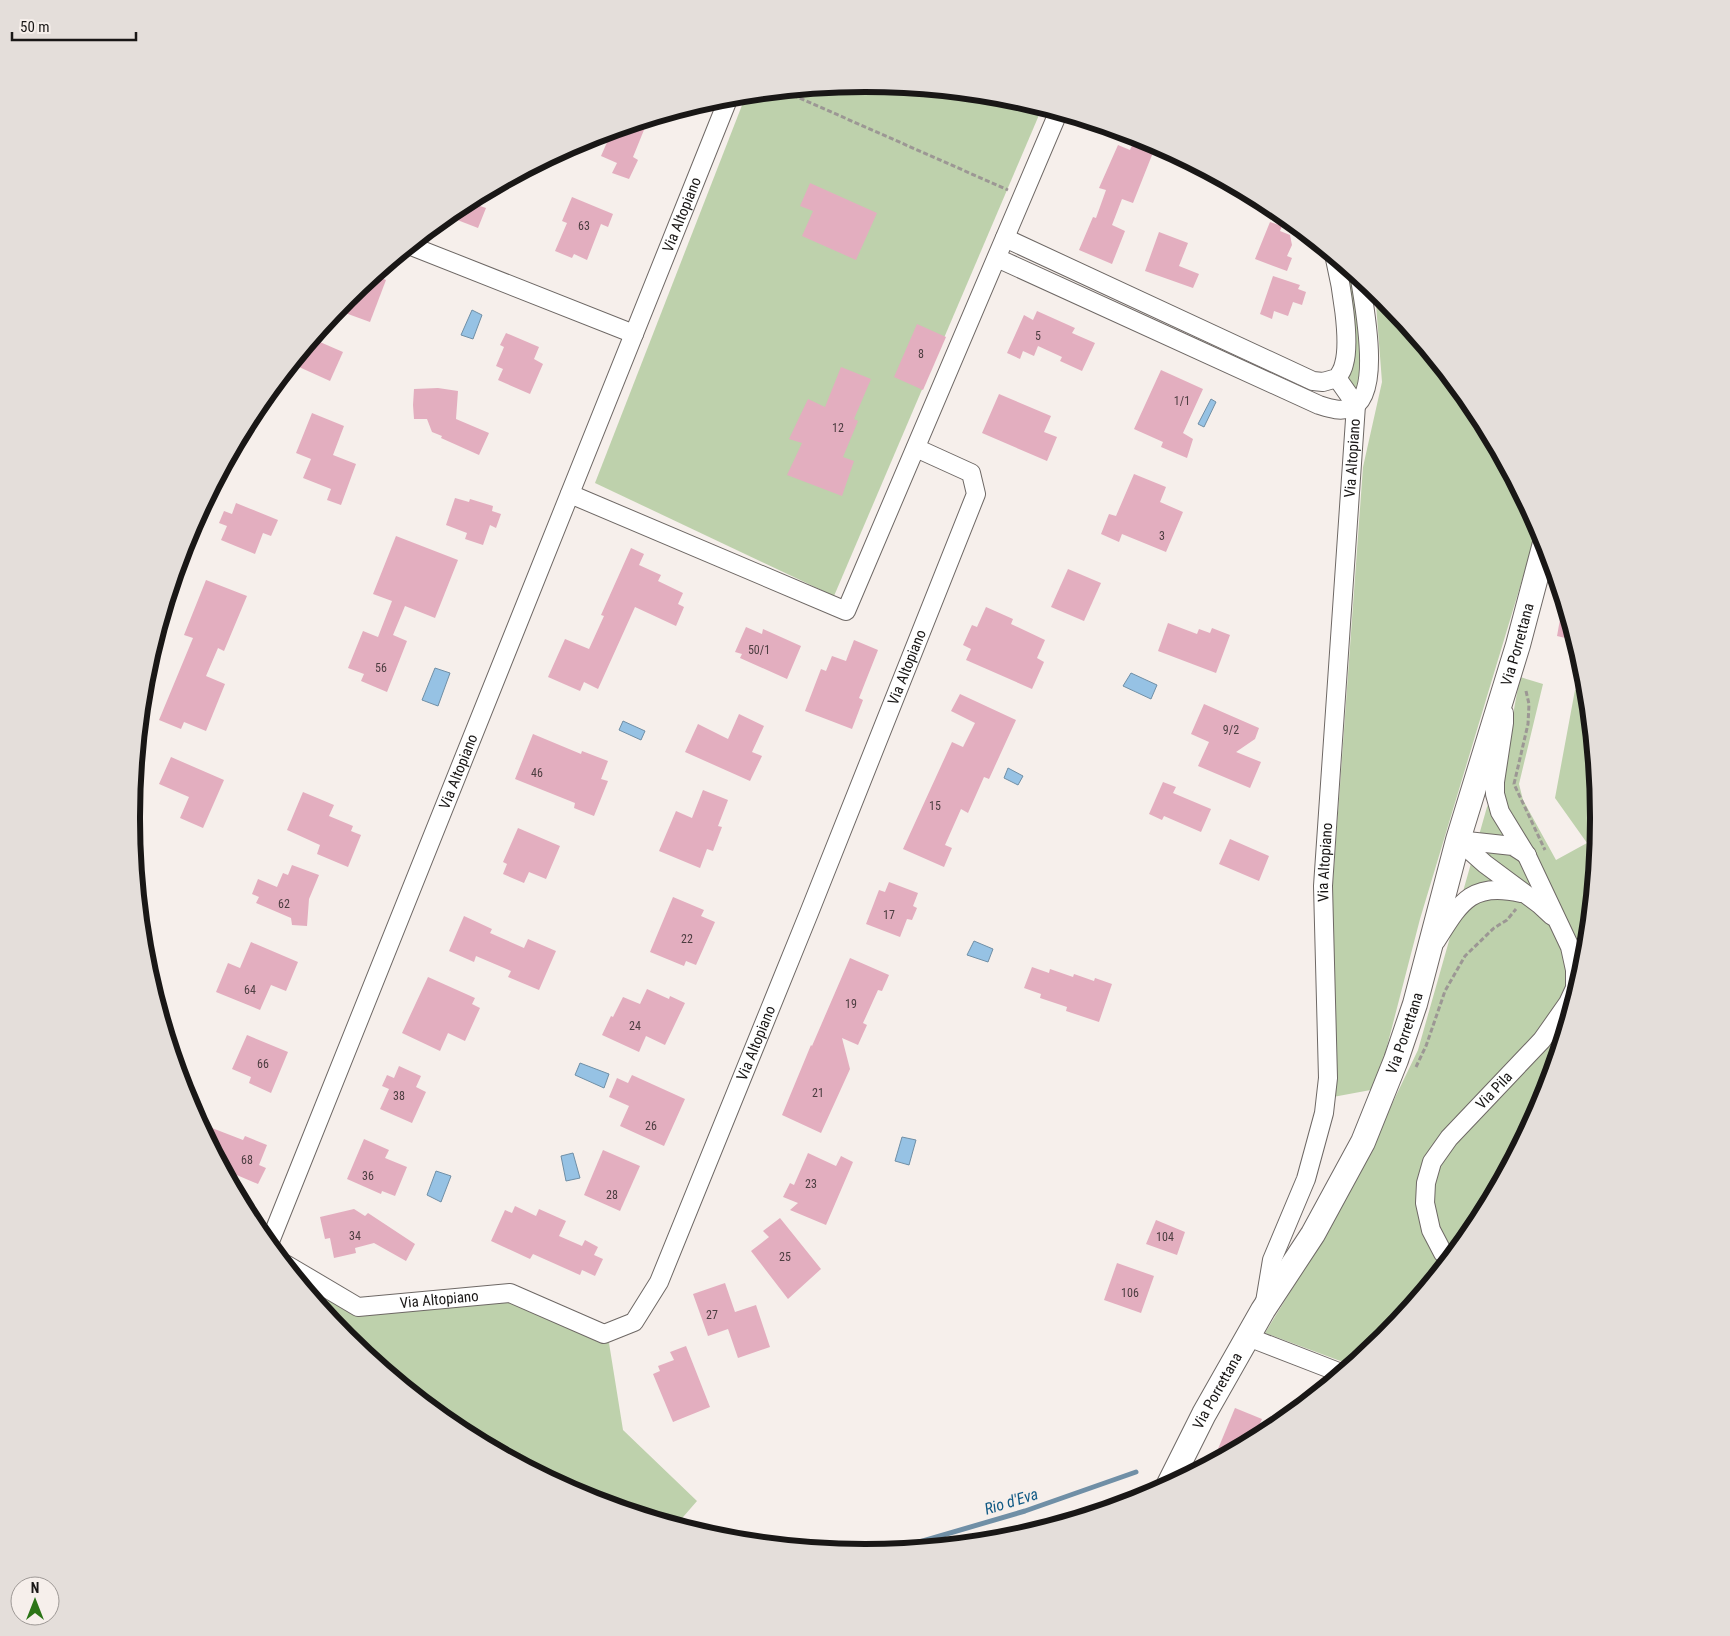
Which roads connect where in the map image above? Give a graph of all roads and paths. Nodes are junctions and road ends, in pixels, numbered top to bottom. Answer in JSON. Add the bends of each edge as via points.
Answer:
{"nodes":[{"id":1,"x":796,"y":96,"type":"edge"},
{"id":2,"x":726,"y":106,"type":"edge"},
{"id":3,"x":1056,"y":118,"type":"edge"},
{"id":4,"x":1023,"y":196,"type":"junction"},
{"id":5,"x":1005,"y":238,"type":"junction"},
{"id":6,"x":416,"y":248,"type":"edge"},
{"id":7,"x":997,"y":258,"type":"junction"},
{"id":8,"x":1336,"y":267,"type":"edge"},
{"id":9,"x":1362,"y":290,"type":"edge"},
{"id":10,"x":634,"y":334,"type":"junction"},
{"id":11,"x":1337,"y":378,"type":"junction"},
{"id":12,"x":1356,"y":405,"type":"junction"},
{"id":13,"x":916,"y":448,"type":"junction"},
{"id":14,"x":570,"y":494,"type":"junction"},
{"id":15,"x":1542,"y":558,"type":"edge"},
{"id":16,"x":1514,"y":687,"type":"junction"},
{"id":17,"x":1458,"y":840,"type":"junction"},
{"id":18,"x":1546,"y":852,"type":"dead end"},
{"id":19,"x":1527,"y":856,"type":"junction"},
{"id":20,"x":1523,"y":893,"type":"junction"},
{"id":21,"x":1560,"y":924,"type":"junction"},
{"id":22,"x":1428,"y":954,"type":"junction"},
{"id":23,"x":1575,"y":969,"type":"edge"},
{"id":24,"x":1566,"y":1006,"type":"edge"},
{"id":25,"x":272,"y":1236,"type":"edge"},
{"id":26,"x":1445,"y":1255,"type":"edge"},
{"id":27,"x":300,"y":1273,"type":"edge"},
{"id":28,"x":1263,"y":1310,"type":"junction"},
{"id":29,"x":1248,"y":1337,"type":"junction"},
{"id":30,"x":1335,"y":1370,"type":"edge"},
{"id":31,"x":1174,"y":1474,"type":"edge"}],
"edges":[{"from":1,"to":4,"type":"path"},
{"from":2,"to":10,"type":"street","name":"Via Altopiano"},
{"from":3,"to":4,"type":"street"},
{"from":4,"to":5,"type":"street"},
{"from":5,"to":7,"type":"street"},
{"from":5,"to":11,"type":"street","via":[[1313,381]]},
{"from":6,"to":10,"type":"street"},
{"from":7,"to":12,"type":"street","name":"Via Altopiano","via":[[1319,405],[1335,409],[1349,409]]},
{"from":7,"to":13,"type":"street"},
{"from":8,"to":11,"type":"street","via":[[1347,344],[1344,364]]},
{"from":9,"to":12,"type":"street","name":"Via Altopiano","via":[[1369,377],[1366,390]]},
{"from":10,"to":14,"type":"street","name":"Via Altopiano"},
{"from":11,"to":12,"type":"street","name":"Via Altopiano"},
{"from":12,"to":28,"type":"street","name":"Via Altopiano","via":[[1323,886],[1328,1078],[1324,1113],[1306,1179],[1272,1260]]},
{"from":13,"to":14,"type":"street","via":[[846,611]]},
{"from":13,"to":27,"type":"street","name":"Via Altopiano","via":[[971,473],[976,494],[659,1282],[634,1322],[604,1334],[510,1293],[358,1307]]},
{"from":14,"to":25,"type":"street","name":"Via Altopiano"},
{"from":15,"to":16,"type":"main road","name":"Via Porrettana"},
{"from":16,"to":17,"type":"main road","name":"Via Porrettana"},
{"from":16,"to":18,"type":"path","via":[[1529,704],[1528,724],[1514,784]]},
{"from":16,"to":19,"type":"street","name":"Via Pila","via":[[1504,723],[1495,794],[1500,812]]},
{"from":17,"to":19,"type":"street","via":[[1513,846]]},
{"from":17,"to":20,"type":"street"},
{"from":17,"to":22,"type":"main road","name":"Via Porrettana"},
{"from":19,"to":21,"type":"street","name":"Via Pila"},
{"from":20,"to":21,"type":"street"},
{"from":20,"to":22,"type":"street","via":[[1500,889],[1477,893],[1463,902]]},
{"from":21,"to":23,"type":"street","name":"Via Pila"},
{"from":22,"to":28,"type":"main road","name":"Via Porrettana","via":[[1416,1004],[1363,1142],[1313,1234]]},
{"from":24,"to":26,"type":"street","name":"Via Pila","via":[[1542,1040],[1449,1138],[1432,1162],[1425,1204],[1431,1230]]},
{"from":28,"to":29,"type":"main road","name":"Via Porrettana"},
{"from":29,"to":30,"type":"street"},
{"from":29,"to":31,"type":"main road","name":"Via Porrettana"}]}
